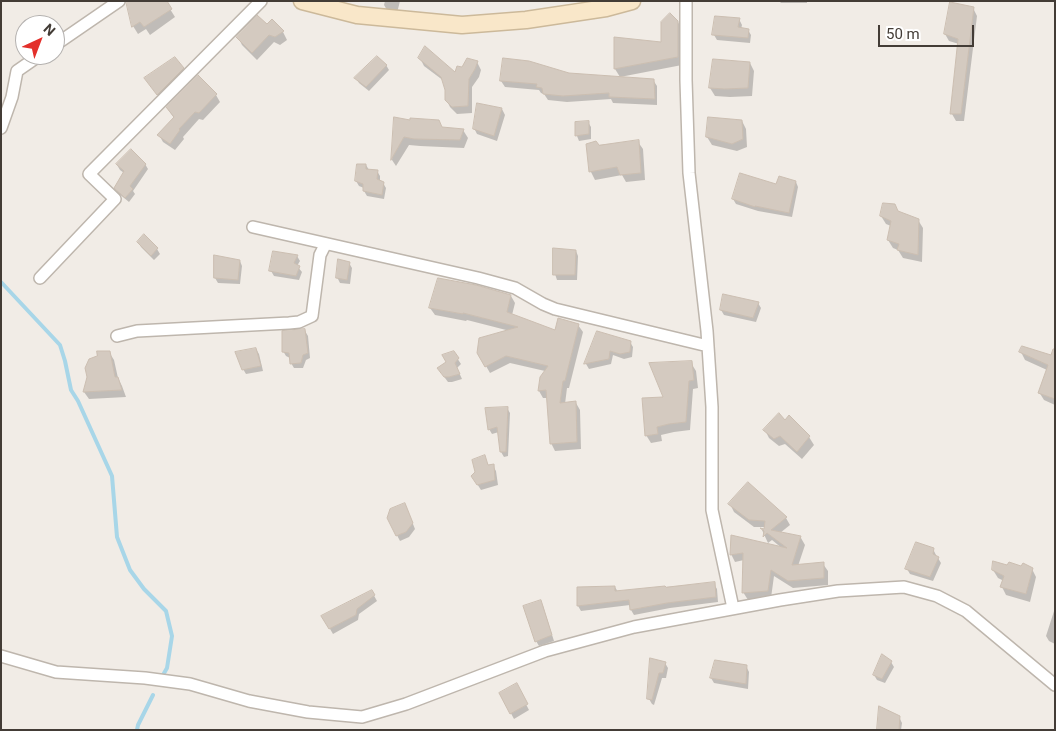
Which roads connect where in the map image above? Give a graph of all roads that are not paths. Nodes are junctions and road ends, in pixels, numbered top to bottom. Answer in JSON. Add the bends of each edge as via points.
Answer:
{"nodes":[{"id":1,"x":119,"y":1,"type":"edge"},
{"id":2,"x":261,"y":1,"type":"edge"},
{"id":3,"x":302,"y":1,"type":"edge"},
{"id":4,"x":632,"y":1,"type":"edge"},
{"id":5,"x":686,"y":1,"type":"edge"},
{"id":6,"x":65,"y":38,"type":"edge"},
{"id":7,"x":25,"y":65,"type":"edge"},
{"id":8,"x":1,"y":128,"type":"edge"},
{"id":9,"x":253,"y":227,"type":"dead end"},
{"id":10,"x":326,"y":244,"type":"junction"},
{"id":11,"x":40,"y":278,"type":"dead end"},
{"id":12,"x":116,"y":336,"type":"dead end"},
{"id":13,"x":708,"y":346,"type":"junction"},
{"id":14,"x":733,"y":608,"type":"junction"},
{"id":15,"x":1,"y":656,"type":"edge"},
{"id":16,"x":1055,"y":685,"type":"edge"}],
"edges":[{"from":1,"to":6,"type":"street"},
{"from":2,"to":11,"type":"street","via":[[89,174],[116,198]]},
{"from":3,"to":4,"type":"main road","via":[[357,14],[462,25],[526,20]]},
{"from":5,"to":13,"type":"street","via":[[689,173]]},
{"from":7,"to":8,"type":"street","via":[[16,71],[12,97]]},
{"from":9,"to":10,"type":"street"},
{"from":10,"to":12,"type":"street","via":[[320,255],[312,316],[289,323],[137,331]]},
{"from":10,"to":13,"type":"street","via":[[478,278],[515,288],[556,309]]},
{"from":13,"to":14,"type":"street","via":[[712,407],[712,510]]},
{"from":14,"to":15,"type":"street","via":[[634,626],[545,651],[406,704],[362,717],[308,712],[250,701],[190,684],[56,672]]},
{"from":14,"to":16,"type":"street","via":[[838,591],[904,586],[937,596],[966,611]]}]}
